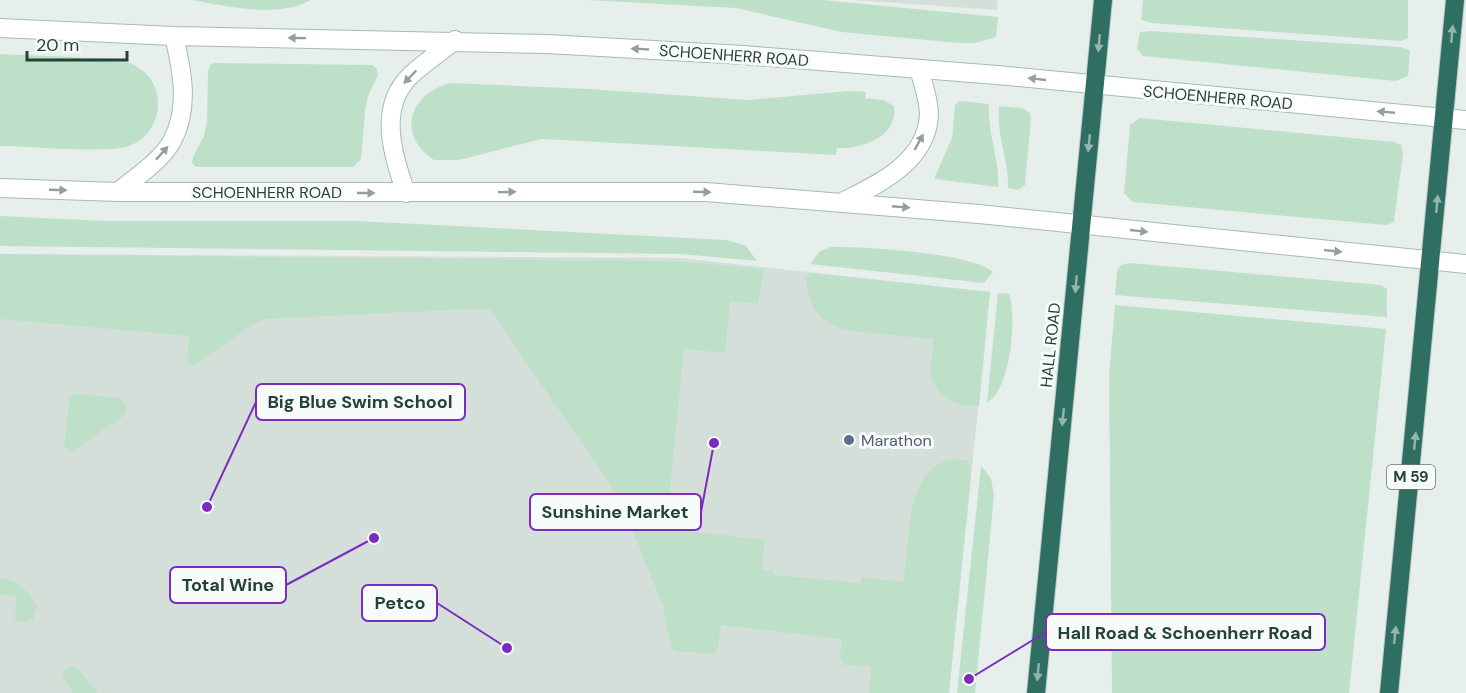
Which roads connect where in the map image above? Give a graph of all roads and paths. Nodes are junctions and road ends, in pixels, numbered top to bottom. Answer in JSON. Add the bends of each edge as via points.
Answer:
{"nodes":[{"id":1,"x":1103,"y":0,"type":"edge"},
{"id":2,"x":1455,"y":0,"type":"edge"},
{"id":3,"x":0,"y":28,"type":"edge"},
{"id":4,"x":174,"y":36,"type":"junction"},
{"id":5,"x":456,"y":40,"type":"junction"},
{"id":6,"x":919,"y":69,"type":"junction"},
{"id":7,"x":1095,"y":85,"type":"junction"},
{"id":8,"x":1444,"y":118,"type":"junction"},
{"id":9,"x":1466,"y":120,"type":"edge"},
{"id":10,"x":0,"y":188,"type":"edge"},
{"id":11,"x":118,"y":192,"type":"junction"},
{"id":12,"x":406,"y":193,"type":"junction"},
{"id":13,"x":843,"y":202,"type":"junction"},
{"id":14,"x":1081,"y":225,"type":"junction"},
{"id":15,"x":1432,"y":262,"type":"junction"},
{"id":16,"x":1466,"y":264,"type":"edge"},
{"id":17,"x":1036,"y":693,"type":"edge"},
{"id":18,"x":1389,"y":693,"type":"edge"}],
"edges":[{"from":1,"to":7,"type":"highway","name":"HALL ROAD","one_way":true},
{"from":8,"to":2,"type":"highway","number":"M 59","one_way":true},
{"from":3,"to":4,"type":"main road","name":"SCHOENHERR ROAD"},
{"from":5,"to":4,"type":"main road","name":"SCHOENHERR ROAD","one_way":true},
{"from":11,"to":4,"type":"main road","one_way":true,"via":[[172,142],[181,119],[181,65]]},
{"from":6,"to":5,"type":"main road","name":"SCHOENHERR ROAD","one_way":true,"via":[[634,48]]},
{"from":5,"to":12,"type":"main road","one_way":true,"via":[[410,75],[393,107],[390,130]]},
{"from":7,"to":6,"type":"main road","name":"SCHOENHERR ROAD","one_way":true},
{"from":13,"to":6,"type":"main road","one_way":true,"via":[[887,180],[909,159],[923,138],[929,117]]},
{"from":8,"to":7,"type":"main road","name":"SCHOENHERR ROAD","one_way":true},
{"from":7,"to":14,"type":"highway","name":"HALL ROAD","one_way":true},
{"from":8,"to":9,"type":"main road","name":"SCHOENHERR ROAD"},
{"from":15,"to":8,"type":"highway","number":"M 59","one_way":true},
{"from":10,"to":11,"type":"main road","name":"SCHOENHERR ROAD","one_way":true},
{"from":11,"to":12,"type":"main road","name":"SCHOENHERR ROAD","one_way":true},
{"from":12,"to":13,"type":"main road","name":"SCHOENHERR ROAD","one_way":true,"via":[[666,191]]},
{"from":13,"to":14,"type":"main road","name":"SCHOENHERR ROAD","one_way":true},
{"from":14,"to":15,"type":"main road","name":"SCHOENHERR ROAD","one_way":true},
{"from":14,"to":17,"type":"highway","name":"HALL ROAD","one_way":true},
{"from":15,"to":16,"type":"main road","name":"SCHOENHERR ROAD"},
{"from":18,"to":15,"type":"highway","number":"M 59","one_way":true}]}
